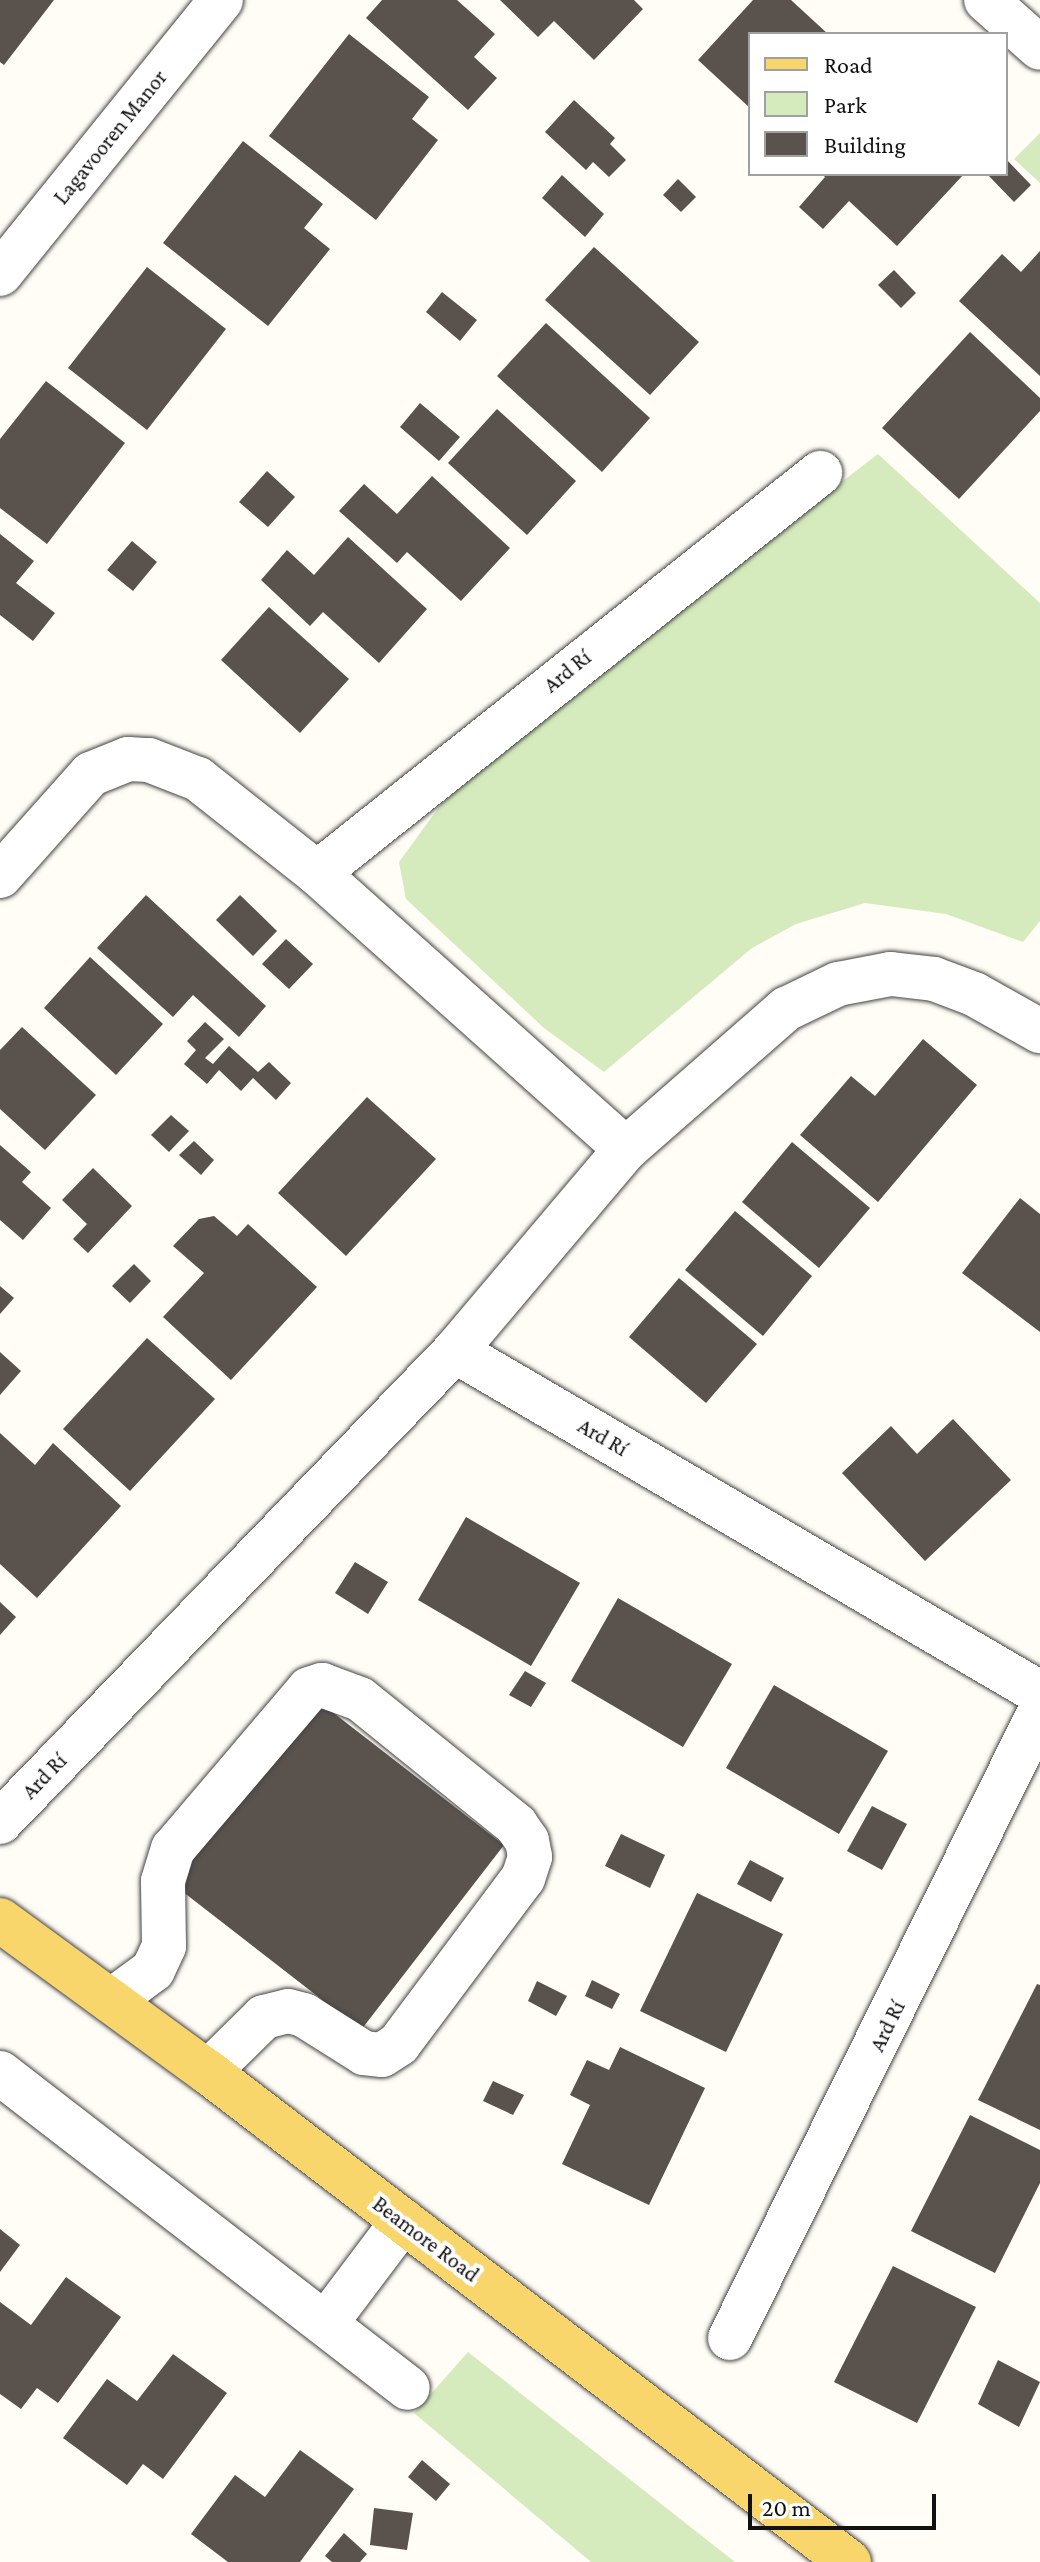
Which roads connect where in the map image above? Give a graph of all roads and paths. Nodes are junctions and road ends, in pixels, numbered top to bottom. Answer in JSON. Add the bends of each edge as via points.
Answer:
{"nodes":[{"id":1,"x":221,"y":0,"type":"edge"},
{"id":2,"x":986,"y":0,"type":"edge"},
{"id":3,"x":1040,"y":48,"type":"edge"},
{"id":4,"x":0,"y":274,"type":"edge"},
{"id":5,"x":820,"y":473,"type":"dead end"},
{"id":6,"x":317,"y":873,"type":"junction"},
{"id":7,"x":0,"y":876,"type":"edge"},
{"id":8,"x":1040,"y":1031,"type":"edge"},
{"id":9,"x":626,"y":1149,"type":"junction"},
{"id":10,"x":455,"y":1351,"type":"junction"},
{"id":11,"x":1040,"y":1693,"type":"edge"},
{"id":12,"x":1040,"y":1711,"type":"edge"},
{"id":13,"x":0,"y":1822,"type":"edge"},
{"id":14,"x":0,"y":1920,"type":"edge"},
{"id":15,"x":111,"y":2001,"type":"junction"},
{"id":16,"x":208,"y":2072,"type":"junction"},
{"id":17,"x":0,"y":2073,"type":"edge"},
{"id":18,"x":403,"y":2221,"type":"junction"},
{"id":19,"x":326,"y":2323,"type":"junction"},
{"id":20,"x":730,"y":2338,"type":"dead end"},
{"id":21,"x":408,"y":2388,"type":"dead end"},
{"id":22,"x":849,"y":2562,"type":"edge"}],
"edges":[{"from":1,"to":4,"type":"street","name":"Lagavooren Manor"},
{"from":2,"to":3,"type":"street"},
{"from":5,"to":6,"type":"street","name":"Ard Rí"},
{"from":6,"to":7,"type":"street","via":[[198,779],[149,760],[128,759],[91,774]]},
{"from":6,"to":9,"type":"street"},
{"from":8,"to":9,"type":"street","name":"Ard Rí","via":[[974,994],[934,979],[891,974],[838,984],[786,1009]]},
{"from":9,"to":10,"type":"street","name":"Ard Rí"},
{"from":10,"to":11,"type":"street","name":"Ard Rí"},
{"from":10,"to":13,"type":"street","name":"Ard Rí"},
{"from":12,"to":20,"type":"street","name":"Ard Rí"},
{"from":14,"to":15,"type":"main road","name":"Beamore Road"},
{"from":15,"to":16,"type":"main road","name":"Beamore Road"},
{"from":15,"to":16,"type":"street","via":[[153,1970],[164,1946],[163,1881],[173,1849],[309,1689],[322,1685],[360,1699],[516,1825],[530,1857],[523,1878],[399,2044],[382,2055],[364,2053],[304,2015],[288,2011],[264,2017]]},
{"from":16,"to":18,"type":"main road","name":"Beamore Road"},
{"from":17,"to":19,"type":"street"},
{"from":18,"to":19,"type":"street"},
{"from":18,"to":22,"type":"main road","name":"Beamore Road"},
{"from":19,"to":21,"type":"street"}]}
